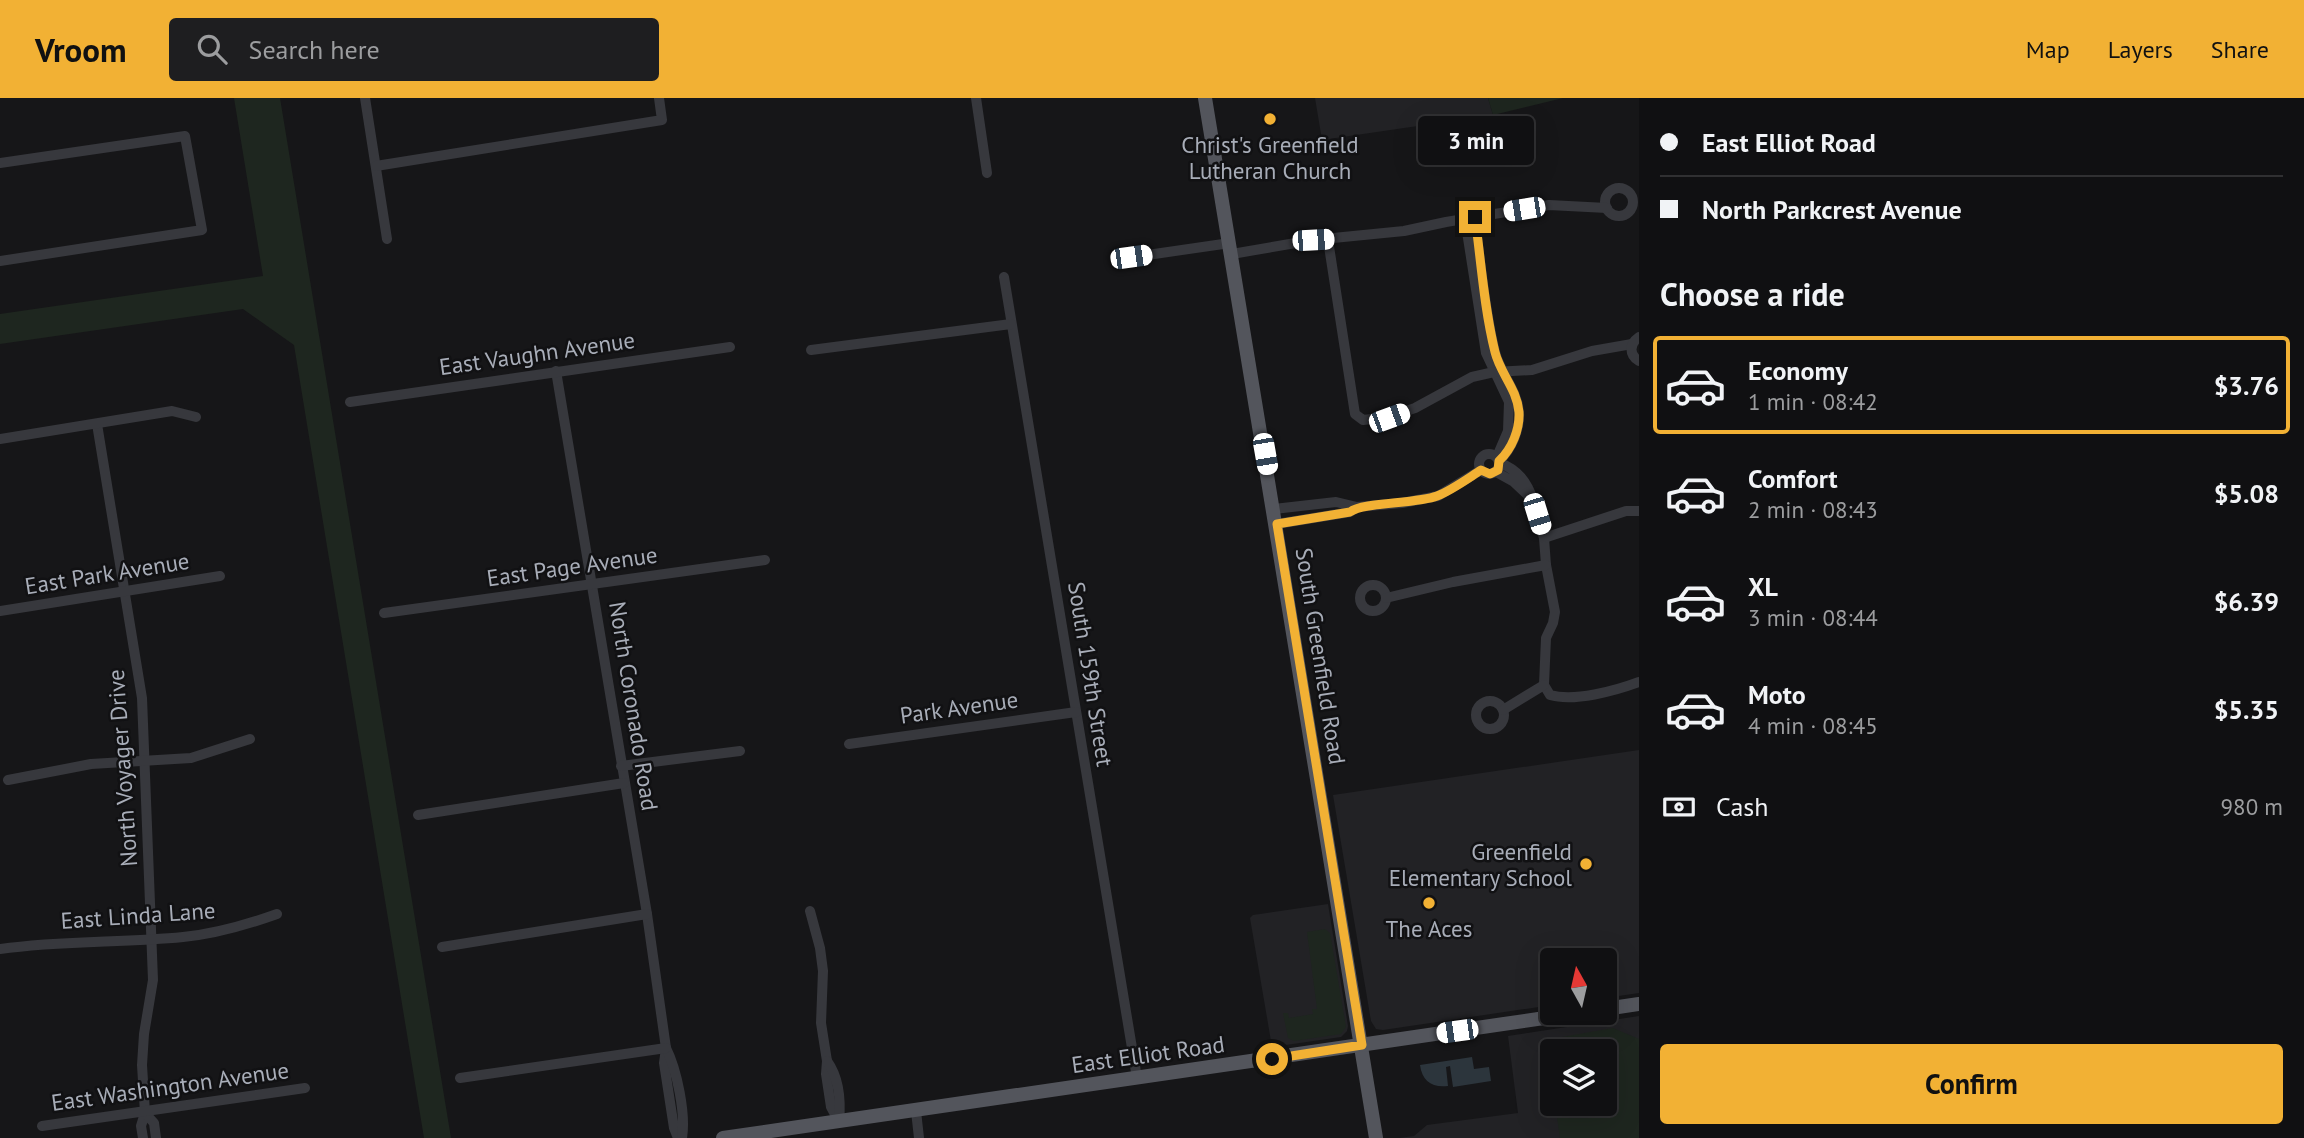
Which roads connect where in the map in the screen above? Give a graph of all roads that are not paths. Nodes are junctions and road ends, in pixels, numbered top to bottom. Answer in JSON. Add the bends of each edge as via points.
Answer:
{"nodes":[{"id":1,"x":365,"y":98,"type":"edge"},
{"id":2,"x":659,"y":98,"type":"edge"},
{"id":3,"x":976,"y":98,"type":"edge"},
{"id":4,"x":1205,"y":98,"type":"edge"},
{"id":5,"x":0,"y":163,"type":"edge"},
{"id":6,"x":376,"y":166,"type":"junction"},
{"id":7,"x":987,"y":173,"type":"dead end"},
{"id":8,"x":1607,"y":208,"type":"dead end"},
{"id":9,"x":1470,"y":218,"type":"junction"},
{"id":10,"x":387,"y":239,"type":"dead end"},
{"id":11,"x":1328,"y":240,"type":"junction"},
{"id":12,"x":1231,"y":249,"type":"junction"},
{"id":13,"x":1120,"y":259,"type":"dead end"},
{"id":14,"x":0,"y":261,"type":"edge"},
{"id":15,"x":1004,"y":277,"type":"dead end"},
{"id":16,"x":1011,"y":324,"type":"junction"},
{"id":17,"x":1636,"y":341,"type":"edge"},
{"id":18,"x":730,"y":347,"type":"dead end"},
{"id":19,"x":811,"y":350,"type":"dead end"},
{"id":20,"x":1639,"y":361,"type":"edge"},
{"id":21,"x":556,"y":371,"type":"junction"},
{"id":22,"x":1499,"y":372,"type":"junction"},
{"id":23,"x":350,"y":402,"type":"dead end"},
{"id":24,"x":196,"y":417,"type":"dead end"},
{"id":25,"x":97,"y":424,"type":"junction"},
{"id":26,"x":0,"y":439,"type":"edge"},
{"id":27,"x":1497,"y":463,"type":"junction"},
{"id":28,"x":1481,"y":470,"type":"junction"},
{"id":29,"x":1317,"y":503,"type":"junction"},
{"id":30,"x":1357,"y":507,"type":"junction"},
{"id":31,"x":1274,"y":509,"type":"junction"},
{"id":32,"x":1639,"y":511,"type":"edge"},
{"id":33,"x":1319,"y":517,"type":"junction"},
{"id":34,"x":1277,"y":524,"type":"junction"},
{"id":35,"x":1545,"y":538,"type":"junction"},
{"id":36,"x":765,"y":560,"type":"dead end"},
{"id":37,"x":1546,"y":565,"type":"junction"},
{"id":38,"x":220,"y":576,"type":"dead end"},
{"id":39,"x":593,"y":584,"type":"junction"},
{"id":40,"x":125,"y":591,"type":"junction"},
{"id":41,"x":1386,"y":598,"type":"dead end"},
{"id":42,"x":0,"y":611,"type":"edge"},
{"id":43,"x":384,"y":613,"type":"dead end"},
{"id":44,"x":1639,"y":682,"type":"edge"},
{"id":45,"x":1547,"y":690,"type":"junction"},
{"id":46,"x":1503,"y":710,"type":"dead end"},
{"id":47,"x":1076,"y":712,"type":"junction"},
{"id":48,"x":250,"y":739,"type":"dead end"},
{"id":49,"x":849,"y":744,"type":"dead end"},
{"id":50,"x":740,"y":751,"type":"dead end"},
{"id":51,"x":146,"y":762,"type":"junction"},
{"id":52,"x":621,"y":766,"type":"junction"},
{"id":53,"x":8,"y":780,"type":"dead end"},
{"id":54,"x":624,"y":783,"type":"junction"},
{"id":55,"x":418,"y":815,"type":"dead end"},
{"id":56,"x":810,"y":911,"type":"dead end"},
{"id":57,"x":277,"y":914,"type":"dead end"},
{"id":58,"x":647,"y":914,"type":"junction"},
{"id":59,"x":151,"y":938,"type":"junction"},
{"id":60,"x":442,"y":947,"type":"dead end"},
{"id":61,"x":0,"y":948,"type":"edge"},
{"id":62,"x":1639,"y":1004,"type":"edge"},
{"id":63,"x":1617,"y":1007,"type":"edge"},
{"id":64,"x":1540,"y":1019,"type":"edge"},
{"id":65,"x":1362,"y":1045,"type":"junction"},
{"id":66,"x":666,"y":1048,"type":"junction"},
{"id":67,"x":460,"y":1078,"type":"dead end"},
{"id":68,"x":1137,"y":1078,"type":"junction"},
{"id":69,"x":305,"y":1088,"type":"dead end"},
{"id":70,"x":916,"y":1111,"type":"junction"},
{"id":71,"x":145,"y":1113,"type":"junction"},
{"id":72,"x":839,"y":1122,"type":"junction"},
{"id":73,"x":42,"y":1126,"type":"dead end"},
{"id":74,"x":143,"y":1138,"type":"edge"},
{"id":75,"x":156,"y":1138,"type":"edge"},
{"id":76,"x":680,"y":1138,"type":"edge"},
{"id":77,"x":723,"y":1138,"type":"edge"},
{"id":78,"x":919,"y":1138,"type":"edge"},
{"id":79,"x":1376,"y":1138,"type":"edge"}],
"edges":[{"from":1,"to":6,"type":"street"},
{"from":2,"to":6,"type":"street","via":[[662,120]]},
{"from":3,"to":7,"type":"street"},
{"from":4,"to":12,"type":"main road","name":"South Greenfield Road"},
{"from":5,"to":14,"type":"street","via":[[185,136],[202,230]]},
{"from":6,"to":10,"type":"street"},
{"from":8,"to":9,"type":"street","via":[[1549,205]]},
{"from":9,"to":11,"type":"street","via":[[1404,232]]},
{"from":9,"to":22,"type":"street","via":[[1486,353]]},
{"from":11,"to":12,"type":"street"},
{"from":11,"to":22,"type":"street","via":[[1354,414],[1371,421],[1389,418],[1472,377]]},
{"from":12,"to":13,"type":"street"},
{"from":12,"to":31,"type":"main road","name":"South Greenfield Road"},
{"from":15,"to":16,"type":"street","name":"South 159th Street"},
{"from":16,"to":19,"type":"street"},
{"from":16,"to":47,"type":"street","name":"South 159th Street"},
{"from":17,"to":20,"type":"street","via":[[1632,355]]},
{"from":17,"to":22,"type":"street","via":[[1532,370]]},
{"from":18,"to":21,"type":"street","name":"East Vaughn Avenue"},
{"from":21,"to":23,"type":"street","name":"East Vaughn Avenue"},
{"from":21,"to":39,"type":"street","name":"North Coronado Road"},
{"from":22,"to":27,"type":"street","via":[[1509,418]]},
{"from":24,"to":25,"type":"street","via":[[172,411]]},
{"from":25,"to":26,"type":"street"},
{"from":25,"to":40,"type":"street","name":"North Voyager Drive"},
{"from":27,"to":28,"type":"street","via":[[1486,474]]},
{"from":27,"to":28,"type":"street","via":[[1488,454],[1479,463]]},
{"from":27,"to":35,"type":"street","via":[[1533,500]]},
{"from":28,"to":30,"type":"street","via":[[1438,496]]},
{"from":29,"to":30,"type":"street"},
{"from":29,"to":31,"type":"street"},
{"from":29,"to":33,"type":"street"},
{"from":30,"to":33,"type":"street"},
{"from":31,"to":34,"type":"main road","name":"South Greenfield Road"},
{"from":32,"to":35,"type":"street","via":[[1626,511]]},
{"from":33,"to":34,"type":"street"},
{"from":34,"to":65,"type":"main road","name":"South Greenfield Road"},
{"from":35,"to":37,"type":"street"},
{"from":36,"to":39,"type":"street","name":"East Page Avenue"},
{"from":37,"to":41,"type":"street"},
{"from":37,"to":45,"type":"street","via":[[1555,612],[1546,638]]},
{"from":38,"to":40,"type":"street","name":"East Park Avenue"},
{"from":39,"to":43,"type":"street","name":"East Page Avenue"},
{"from":39,"to":52,"type":"street","name":"North Coronado Road"},
{"from":40,"to":42,"type":"street","name":"East Park Avenue"},
{"from":40,"to":51,"type":"street","name":"North Voyager Drive","via":[[142,698]]},
{"from":44,"to":45,"type":"street","via":[[1560,698]]},
{"from":45,"to":46,"type":"street"},
{"from":47,"to":49,"type":"street","name":"Park Avenue"},
{"from":47,"to":68,"type":"street","name":"South 159th Street"},
{"from":48,"to":51,"type":"street","via":[[191,758]]},
{"from":50,"to":52,"type":"street"},
{"from":51,"to":53,"type":"street","via":[[91,764]]},
{"from":51,"to":59,"type":"street","name":"North Voyager Drive"},
{"from":52,"to":54,"type":"street","name":"North Coronado Road"},
{"from":54,"to":55,"type":"street"},
{"from":54,"to":58,"type":"street","name":"North Coronado Road"},
{"from":56,"to":72,"type":"street","via":[[823,971],[821,1023],[826,1074],[831,1107]]},
{"from":57,"to":59,"type":"street","name":"East Linda Lane","via":[[212,933]]},
{"from":58,"to":60,"type":"street"},
{"from":58,"to":66,"type":"street","name":"North Coronado Road"},
{"from":59,"to":61,"type":"street","name":"East Linda Lane"},
{"from":59,"to":71,"type":"street","name":"North Voyager Drive","via":[[153,979],[142,1065]]},
{"from":62,"to":63,"type":"main road"},
{"from":64,"to":65,"type":"main road","name":"East Elliot Road"},
{"from":65,"to":68,"type":"main road","name":"East Elliot Road"},
{"from":65,"to":79,"type":"main road","name":"South Greenfield Road"},
{"from":66,"to":67,"type":"street"},
{"from":66,"to":76,"type":"street","name":"North Coronado Road","via":[[673,1061],[684,1126]]},
{"from":68,"to":70,"type":"main road","name":"East Elliot Road"},
{"from":69,"to":71,"type":"street","name":"East Washington Avenue"},
{"from":70,"to":72,"type":"main road","name":"East Elliot Road"},
{"from":70,"to":78,"type":"street"},
{"from":71,"to":73,"type":"street","name":"East Washington Avenue"},
{"from":71,"to":74,"type":"street","name":"North Voyager Drive"},
{"from":71,"to":75,"type":"street","name":"North Voyager Drive","via":[[154,1123]]},
{"from":72,"to":77,"type":"main road","name":"East Elliot Road"}]}
